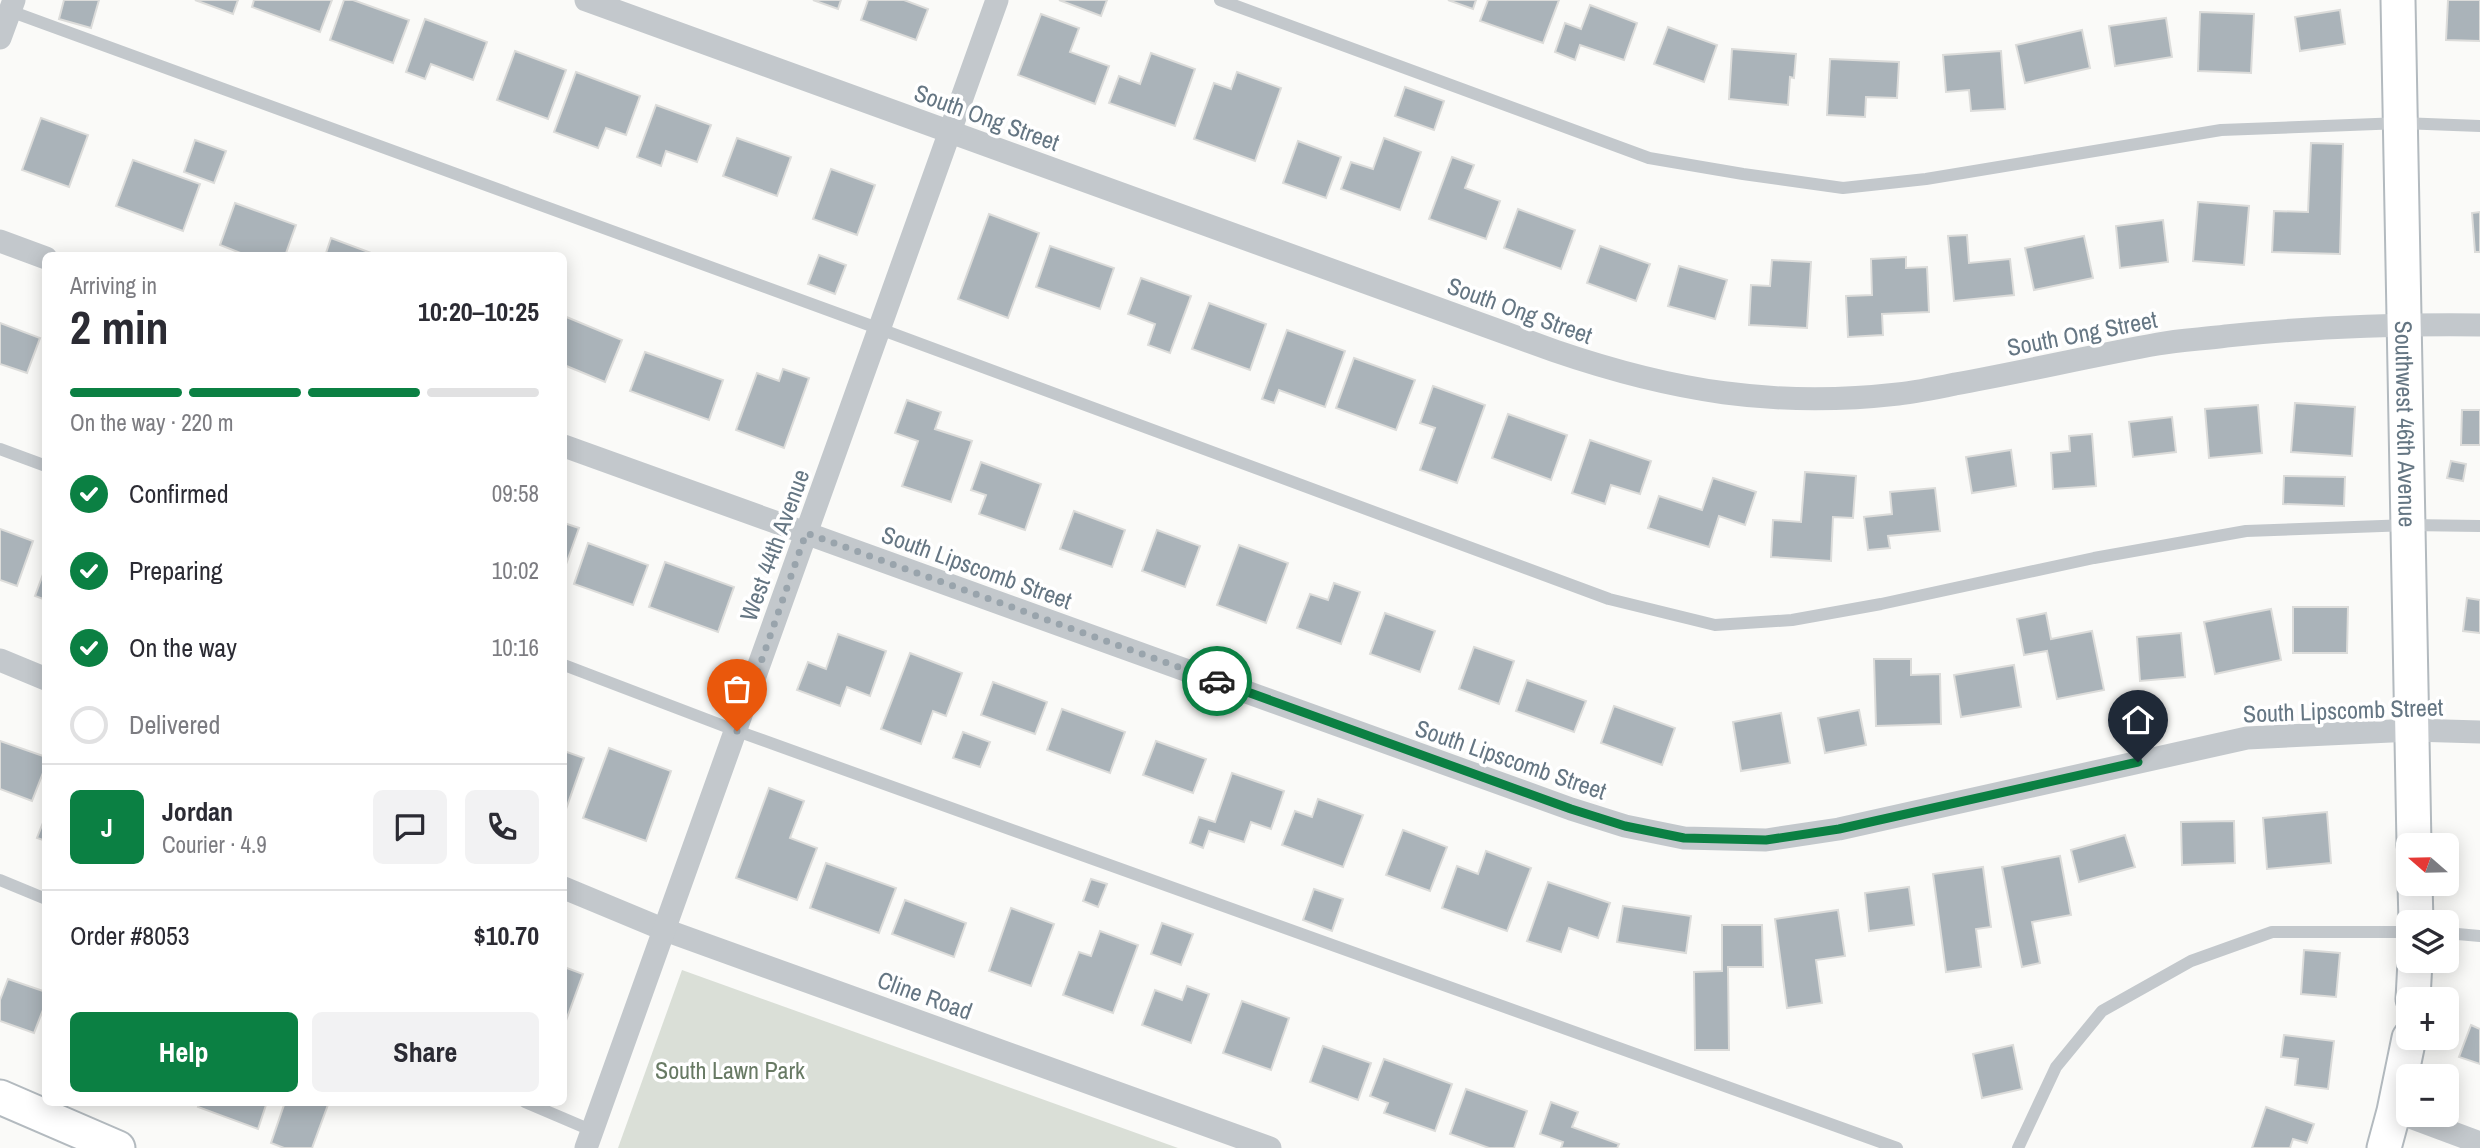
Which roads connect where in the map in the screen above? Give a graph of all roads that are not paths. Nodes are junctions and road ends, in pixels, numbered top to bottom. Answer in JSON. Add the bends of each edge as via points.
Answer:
{"nodes":[{"id":1,"x":586,"y":0,"type":"edge"},
{"id":2,"x":997,"y":0,"type":"edge"},
{"id":3,"x":1220,"y":0,"type":"edge"},
{"id":4,"x":2398,"y":0,"type":"edge"},
{"id":5,"x":12,"y":6,"type":"edge"},
{"id":6,"x":0,"y":38,"type":"edge"},
{"id":7,"x":2401,"y":123,"type":"junction"},
{"id":8,"x":2480,"y":126,"type":"edge"},
{"id":9,"x":949,"y":131,"type":"junction"},
{"id":10,"x":0,"y":241,"type":"edge"},
{"id":11,"x":42,"y":257,"type":"edge"},
{"id":12,"x":2405,"y":324,"type":"junction"},
{"id":13,"x":2480,"y":325,"type":"edge"},
{"id":14,"x":880,"y":329,"type":"junction"},
{"id":15,"x":567,"y":447,"type":"edge"},
{"id":16,"x":0,"y":449,"type":"edge"},
{"id":17,"x":42,"y":465,"type":"edge"},
{"id":18,"x":2409,"y":525,"type":"junction"},
{"id":19,"x":2480,"y":526,"type":"edge"},
{"id":20,"x":806,"y":533,"type":"junction"},
{"id":21,"x":0,"y":660,"type":"edge"},
{"id":22,"x":567,"y":666,"type":"edge"},
{"id":23,"x":42,"y":677,"type":"edge"},
{"id":24,"x":2412,"y":730,"type":"junction"},
{"id":25,"x":737,"y":731,"type":"junction"},
{"id":26,"x":2480,"y":732,"type":"edge"},
{"id":27,"x":2414,"y":833,"type":"edge"},
{"id":28,"x":0,"y":880,"type":"edge"},
{"id":29,"x":567,"y":889,"type":"edge"},
{"id":30,"x":42,"y":897,"type":"edge"},
{"id":31,"x":665,"y":930,"type":"junction"},
{"id":32,"x":2396,"y":932,"type":"edge"},
{"id":33,"x":2459,"y":934,"type":"edge"},
{"id":34,"x":2480,"y":936,"type":"edge"},
{"id":35,"x":2407,"y":1050,"type":"edge"},
{"id":36,"x":0,"y":1097,"type":"edge"},
{"id":37,"x":532,"y":1106,"type":"edge"},
{"id":38,"x":2394,"y":1111,"type":"junction"},
{"id":39,"x":589,"y":1140,"type":"edge"},
{"id":40,"x":2480,"y":1143,"type":"edge"},
{"id":41,"x":118,"y":1148,"type":"edge"},
{"id":42,"x":1270,"y":1148,"type":"edge"},
{"id":43,"x":1897,"y":1148,"type":"edge"},
{"id":44,"x":2018,"y":1148,"type":"edge"},
{"id":45,"x":2384,"y":1148,"type":"edge"}],
"edges":[{"from":1,"to":9,"type":"street","name":"South Ong Street"},
{"from":2,"to":9,"type":"street","name":"West 44th Avenue"},
{"from":3,"to":7,"type":"lane","via":[[1649,158],[1843,188],[1926,179],[2221,130]]},
{"from":4,"to":7,"type":"main road","name":"Southwest 46th Avenue"},
{"from":5,"to":6,"type":"street"},
{"from":5,"to":14,"type":"lane"},
{"from":7,"to":8,"type":"lane"},
{"from":7,"to":12,"type":"main road","name":"Southwest 46th Avenue"},
{"from":9,"to":12,"type":"street","name":"South Ong Street","via":[[1612,371],[1743,397],[1899,394],[2159,344]]},
{"from":9,"to":14,"type":"street","name":"West 44th Avenue"},
{"from":10,"to":11,"type":"street"},
{"from":12,"to":13,"type":"street","name":"South Ong Street"},
{"from":12,"to":18,"type":"main road","name":"Southwest 46th Avenue"},
{"from":14,"to":18,"type":"lane","via":[[1609,599],[1715,625],[1793,620],[2246,531]]},
{"from":14,"to":20,"type":"street","name":"West 44th Avenue"},
{"from":15,"to":20,"type":"street","name":"South Lipscomb Street"},
{"from":16,"to":17,"type":"lane"},
{"from":18,"to":19,"type":"lane"},
{"from":18,"to":24,"type":"main road","name":"Southwest 46th Avenue"},
{"from":20,"to":24,"type":"street","name":"South Lipscomb Street","via":[[1571,809],[1684,838],[1766,840],[1839,829],[2247,738]]},
{"from":20,"to":25,"type":"street","name":"West 44th Avenue"},
{"from":21,"to":23,"type":"street"},
{"from":22,"to":25,"type":"lane"},
{"from":24,"to":26,"type":"street","name":"South Lipscomb Street"},
{"from":24,"to":27,"type":"main road","name":"Southwest 46th Avenue"},
{"from":25,"to":31,"type":"street","name":"West 44th Avenue"},
{"from":25,"to":43,"type":"lane"},
{"from":28,"to":30,"type":"lane"},
{"from":29,"to":31,"type":"street","name":"Cline Road"},
{"from":31,"to":39,"type":"street","name":"West 44th Avenue"},
{"from":31,"to":42,"type":"street","name":"Cline Road"},
{"from":32,"to":44,"type":"lane","via":[[2272,932],[2191,961],[2102,1012],[2056,1067]]},
{"from":33,"to":34,"type":"lane"},
{"from":35,"to":38,"type":"main road"},
{"from":36,"to":41,"type":"main road"},
{"from":37,"to":39,"type":"lane"},
{"from":38,"to":40,"type":"street"},
{"from":38,"to":45,"type":"main road"}]}
